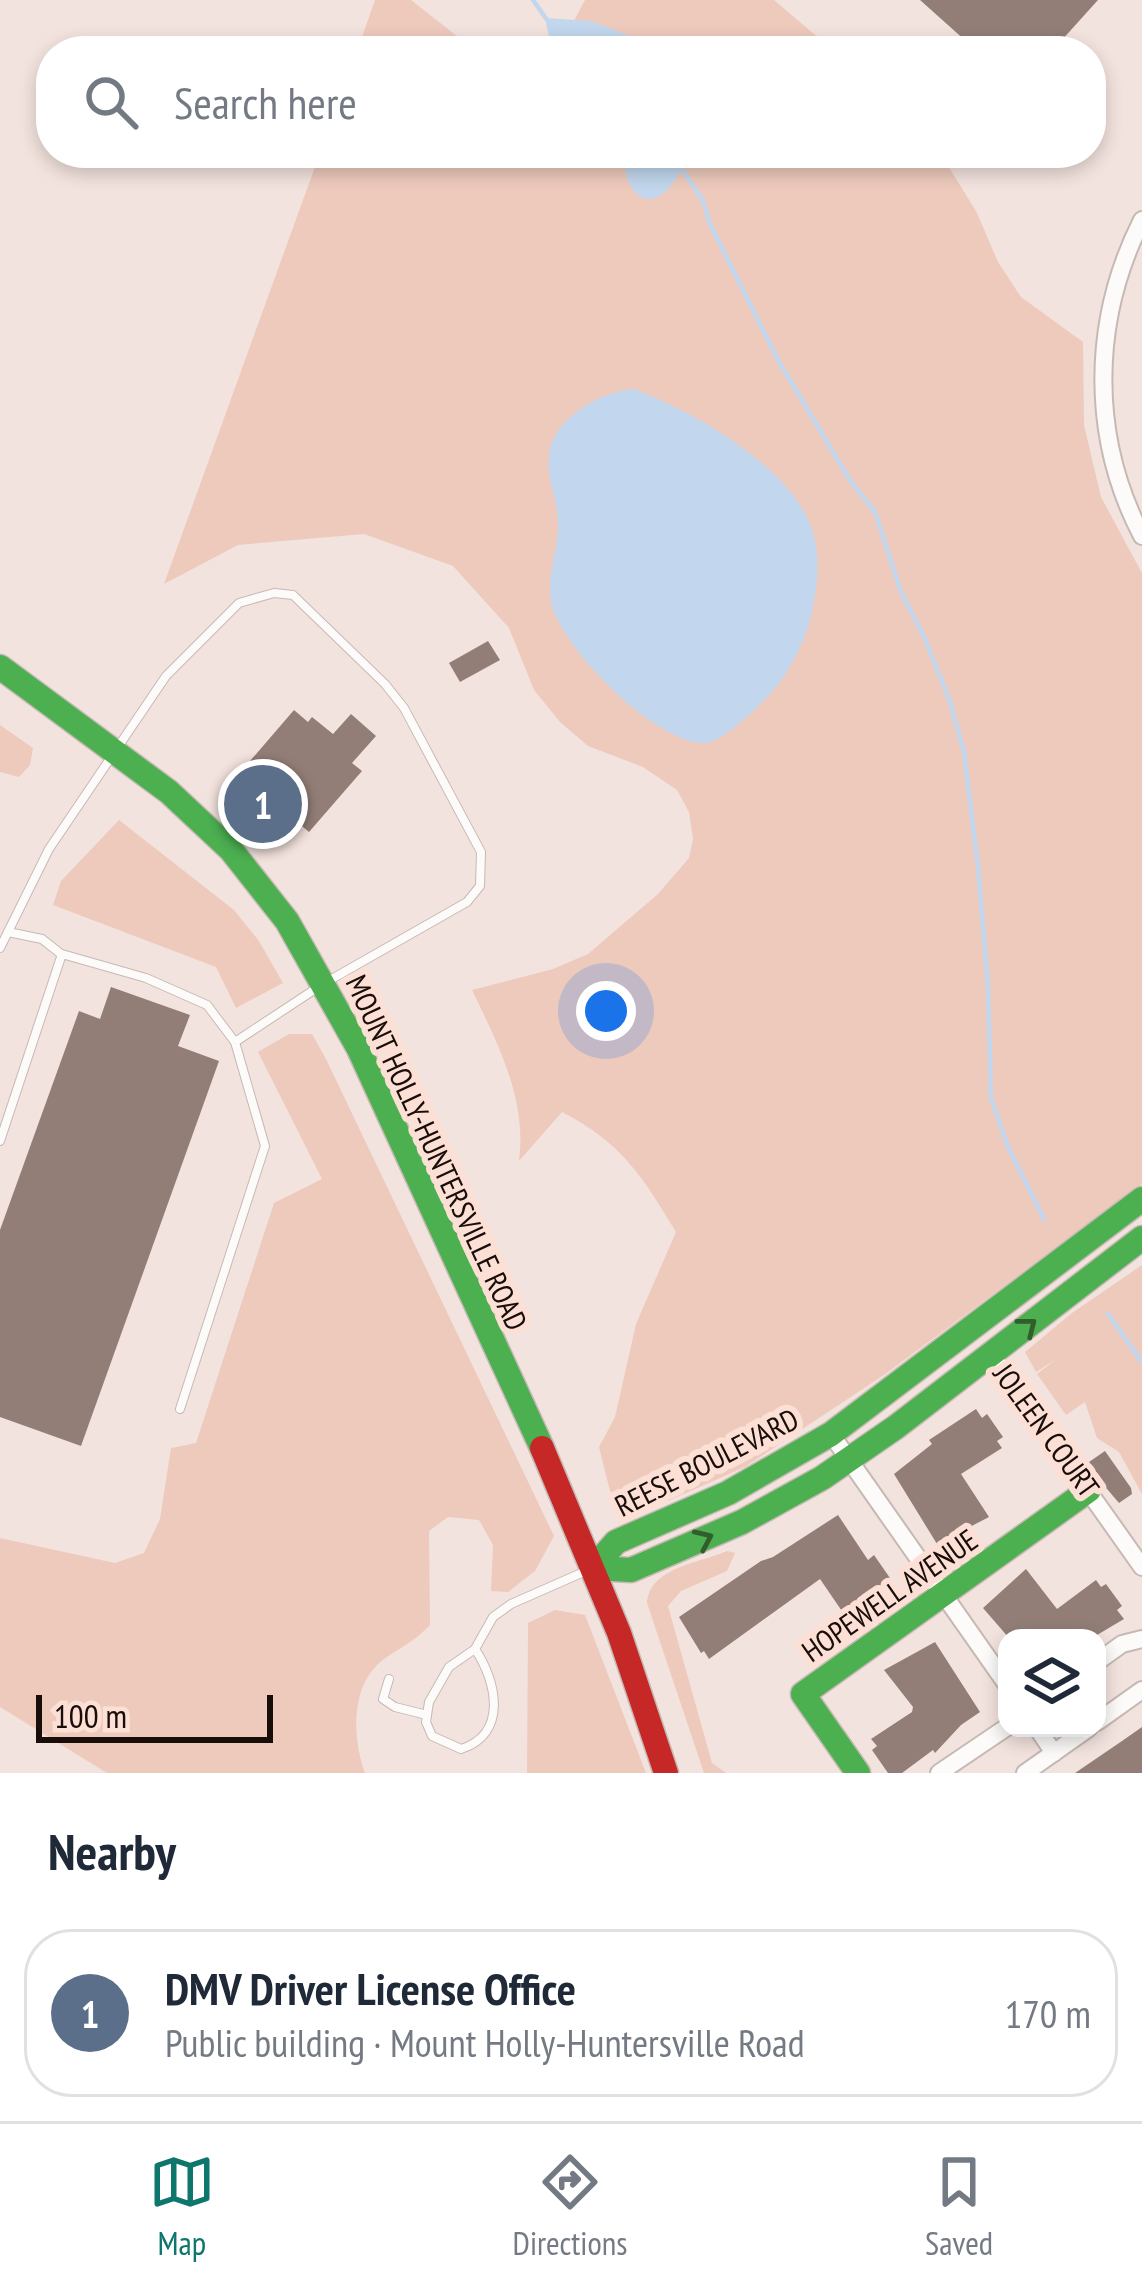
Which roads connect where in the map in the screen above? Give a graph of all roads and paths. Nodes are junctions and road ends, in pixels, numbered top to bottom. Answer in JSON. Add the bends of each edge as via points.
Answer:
{"nodes":[{"id":1,"x":1142,"y":220,"type":"edge"},
{"id":2,"x":1142,"y":536,"type":"edge"},
{"id":3,"x":0,"y":667,"type":"edge"},
{"id":4,"x":115,"y":750,"type":"junction"},
{"id":5,"x":8,"y":932,"type":"junction"},
{"id":6,"x":0,"y":948,"type":"edge"},
{"id":7,"x":62,"y":954,"type":"junction"},
{"id":8,"x":323,"y":984,"type":"junction"},
{"id":9,"x":235,"y":1042,"type":"junction"},
{"id":10,"x":0,"y":1141,"type":"edge"},
{"id":11,"x":1142,"y":1199,"type":"edge"},
{"id":12,"x":1142,"y":1238,"type":"edge"},
{"id":13,"x":992,"y":1354,"type":"junction"},
{"id":14,"x":180,"y":1408,"type":"dead end"},
{"id":15,"x":831,"y":1433,"type":"junction"},
{"id":16,"x":850,"y":1460,"type":"junction"},
{"id":17,"x":1089,"y":1490,"type":"junction"},
{"id":18,"x":1142,"y":1567,"type":"edge"},
{"id":19,"x":593,"y":1568,"type":"junction"},
{"id":20,"x":944,"y":1596,"type":"junction"},
{"id":21,"x":1142,"y":1639,"type":"edge"},
{"id":22,"x":475,"y":1649,"type":"junction"},
{"id":23,"x":1106,"y":1657,"type":"edge"},
{"id":24,"x":998,"y":1672,"type":"edge"},
{"id":25,"x":389,"y":1679,"type":"dead end"},
{"id":26,"x":1142,"y":1690,"type":"edge"},
{"id":27,"x":427,"y":1715,"type":"junction"},
{"id":28,"x":1106,"y":1716,"type":"edge"},
{"id":29,"x":998,"y":1732,"type":"edge"},
{"id":30,"x":1043,"y":1737,"type":"edge"},
{"id":31,"x":1076,"y":1737,"type":"edge"},
{"id":32,"x":1054,"y":1753,"type":"junction"},
{"id":33,"x":666,"y":1773,"type":"edge"},
{"id":34,"x":857,"y":1773,"type":"edge"},
{"id":35,"x":939,"y":1773,"type":"edge"},
{"id":36,"x":1025,"y":1773,"type":"edge"}],
"edges":[{"from":1,"to":2,"type":"street","via":[[1115,288],[1102,377],[1111,458]]},
{"from":3,"to":4,"type":"street","name":"MOUNT HOLLY-HUNTERSVILLE ROAD"},
{"from":4,"to":5,"type":"lane","via":[[49,849]]},
{"from":4,"to":8,"type":"street","name":"MOUNT HOLLY-HUNTERSVILLE ROAD","via":[[234,855]]},
{"from":4,"to":8,"type":"lane","via":[[166,676],[254,596],[293,595],[385,684],[482,853],[480,886],[467,902]]},
{"from":5,"to":6,"type":"lane"},
{"from":5,"to":7,"type":"lane","via":[[42,939]]},
{"from":7,"to":9,"type":"lane","via":[[207,1005]]},
{"from":7,"to":10,"type":"lane"},
{"from":8,"to":9,"type":"lane"},
{"from":8,"to":19,"type":"street","name":"MOUNT HOLLY-HUNTERSVILLE ROAD"},
{"from":9,"to":14,"type":"lane","via":[[265,1146]]},
{"from":11,"to":15,"type":"street","name":"REESE BOULEVARD"},
{"from":13,"to":12,"type":"street","name":"REESE BOULEVARD","one_way":true},
{"from":13,"to":16,"type":"street","name":"REESE BOULEVARD"},
{"from":13,"to":17,"type":"street","name":"JOLEEN COURT"},
{"from":15,"to":16,"type":"street"},
{"from":15,"to":19,"type":"street","name":"REESE BOULEVARD","via":[[755,1479],[616,1542]]},
{"from":19,"to":16,"type":"street","name":"REESE BOULEVARD","one_way":true,"via":[[631,1570],[742,1522]]},
{"from":16,"to":20,"type":"street"},
{"from":17,"to":18,"type":"street","name":"JOLEEN COURT"},
{"from":17,"to":20,"type":"street","name":"HOPEWELL AVENUE"},
{"from":19,"to":22,"type":"lane","via":[[512,1604]]},
{"from":19,"to":33,"type":"street","name":"MOUNT HOLLY-HUNTERSVILLE ROAD"},
{"from":20,"to":24,"type":"street"},
{"from":20,"to":34,"type":"street","name":"HOPEWELL AVENUE","via":[[803,1694]]},
{"from":21,"to":23,"type":"street"},
{"from":22,"to":27,"type":"lane","via":[[449,1667]]},
{"from":22,"to":27,"type":"lane","via":[[492,1692],[489,1733],[461,1749],[432,1736]]},
{"from":25,"to":27,"type":"lane","via":[[383,1699]]},
{"from":26,"to":28,"type":"street"},
{"from":29,"to":35,"type":"street"},
{"from":30,"to":32,"type":"street"},
{"from":31,"to":32,"type":"street"},
{"from":32,"to":36,"type":"street"}]}
